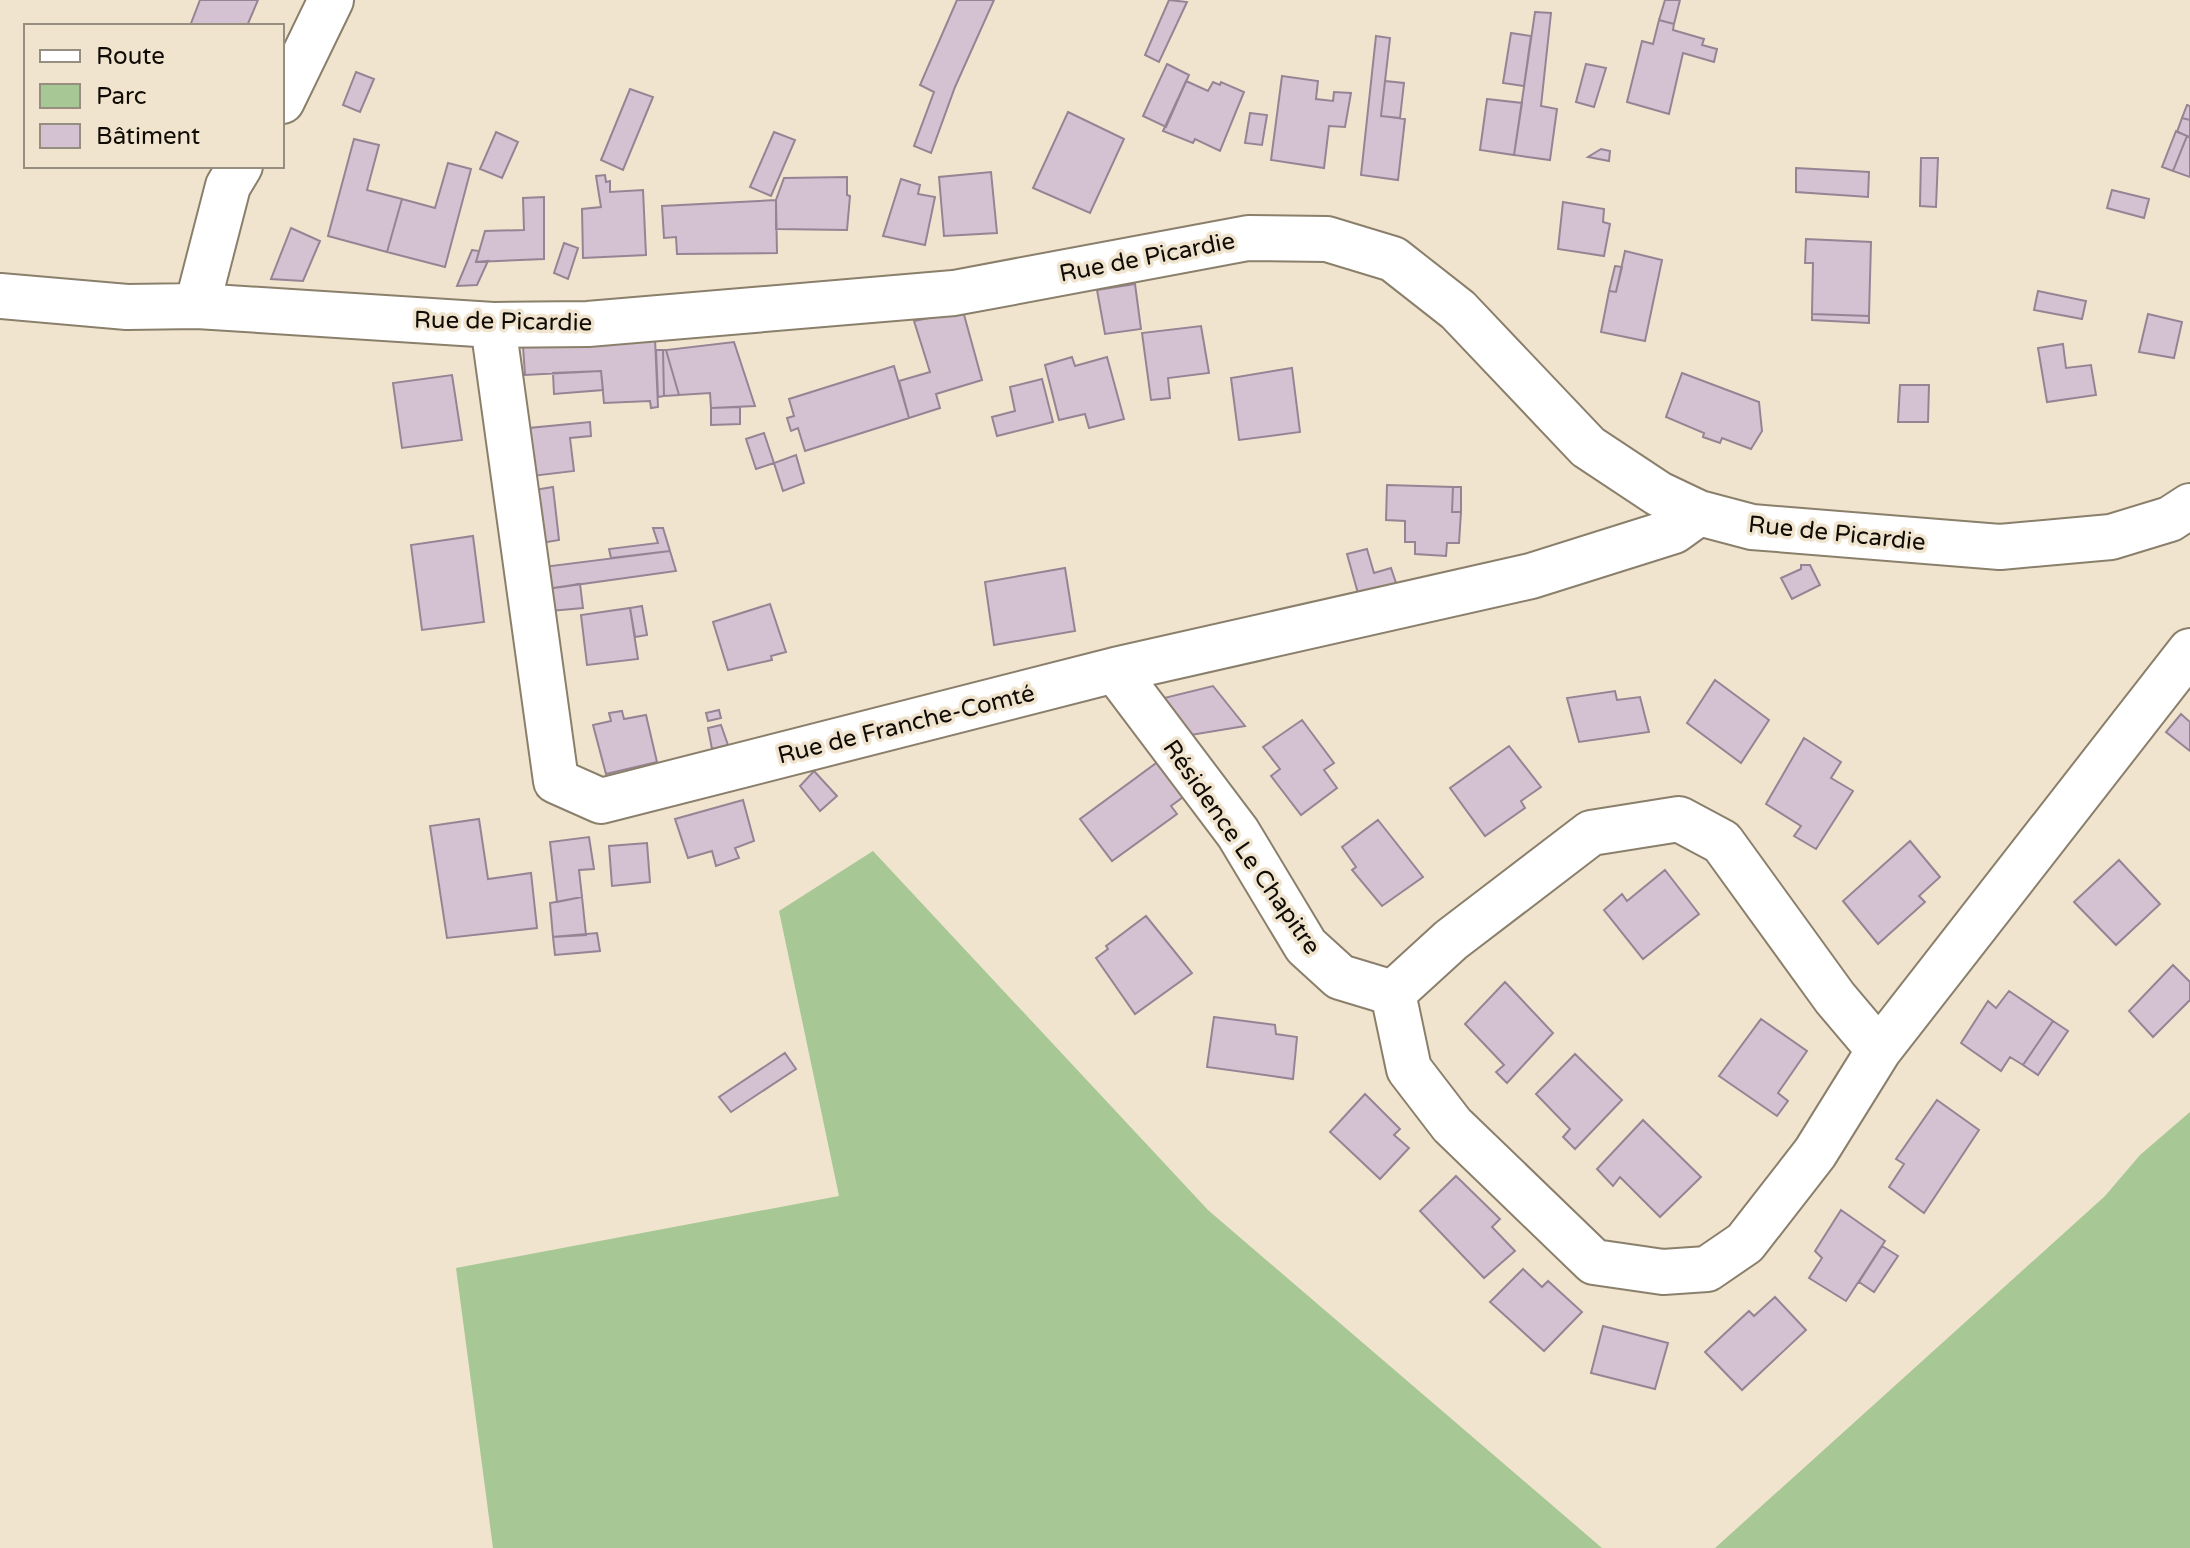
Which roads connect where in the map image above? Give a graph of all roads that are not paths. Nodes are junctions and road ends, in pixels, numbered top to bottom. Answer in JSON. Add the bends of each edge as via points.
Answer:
{"nodes":[{"id":1,"x":331,"y":0,"type":"edge"},
{"id":2,"x":284,"y":97,"type":"edge"},
{"id":3,"x":239,"y":168,"type":"edge"},
{"id":4,"x":0,"y":296,"type":"edge"},
{"id":5,"x":197,"y":306,"type":"junction"},
{"id":6,"x":493,"y":325,"type":"junction"},
{"id":7,"x":2190,"y":506,"type":"edge"},
{"id":8,"x":1699,"y":513,"type":"junction"},
{"id":9,"x":2190,"y":651,"type":"edge"},
{"id":10,"x":1115,"y":670,"type":"junction"},
{"id":11,"x":1393,"y":993,"type":"junction"},
{"id":12,"x":1879,"y":1050,"type":"junction"}],
"edges":[{"from":1,"to":2,"type":"street"},
{"from":3,"to":5,"type":"street","via":[[228,186]]},
{"from":4,"to":5,"type":"street","name":"Rue de Picardie","via":[[127,307]]},
{"from":5,"to":6,"type":"street","name":"Rue de Picardie"},
{"from":6,"to":8,"type":"street","name":"Rue de Picardie","via":[[588,324],[954,293],[1248,238],[1327,239],[1393,259],[1458,310],[1588,447],[1659,494]]},
{"from":6,"to":10,"type":"street","name":"Rue de Franche-Comté","via":[[556,781],[601,801]]},
{"from":7,"to":8,"type":"street","name":"Rue de Picardie","via":[[2170,519],[2111,537],[2000,547],[1752,527]]},
{"from":8,"to":10,"type":"street","name":"Rue de Franche-Comté","via":[[1674,531],[1531,576]]},
{"from":9,"to":12,"type":"street"},
{"from":10,"to":11,"type":"street","name":"Résidence Le Chapitre","via":[[1238,833],[1306,946],[1340,977]]},
{"from":11,"to":12,"type":"street","via":[[1451,940],[1591,833],[1679,819],[1722,842]]},
{"from":11,"to":12,"type":"street","via":[[1409,1069],[1452,1125],[1594,1262],[1663,1272],[1707,1269],[1745,1243],[1815,1153]]}]}
